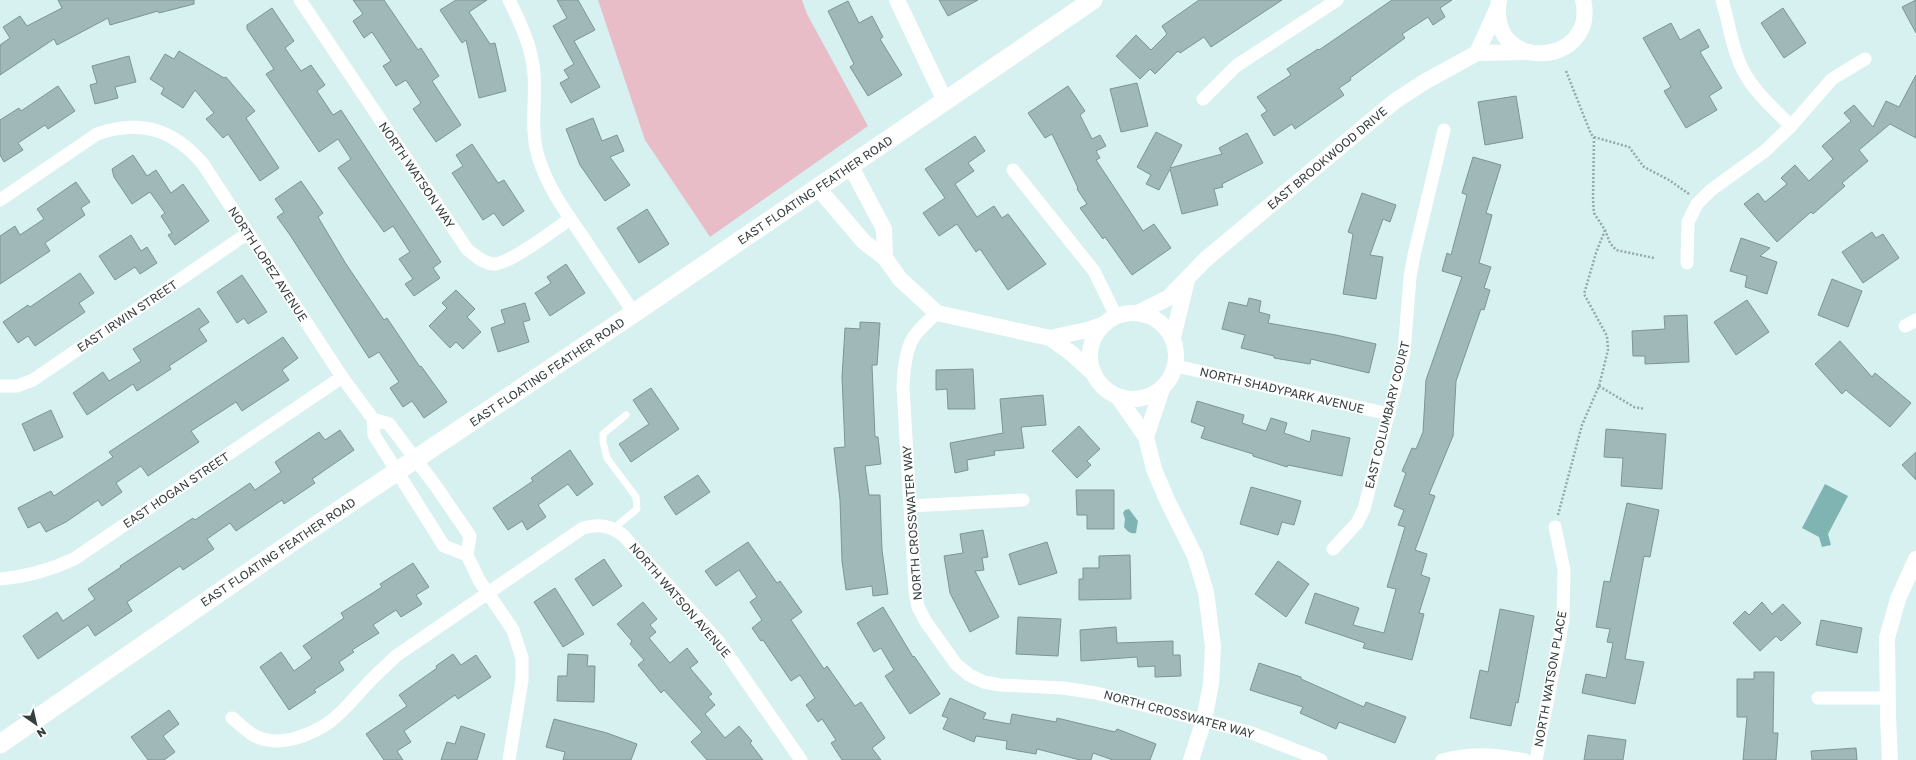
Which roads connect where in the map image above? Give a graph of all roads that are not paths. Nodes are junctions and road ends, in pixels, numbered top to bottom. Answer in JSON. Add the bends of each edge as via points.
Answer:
{"nodes":[{"id":1,"x":300,"y":0,"type":"edge"},
{"id":2,"x":509,"y":0,"type":"edge"},
{"id":3,"x":897,"y":0,"type":"edge"},
{"id":4,"x":1094,"y":0,"type":"edge"},
{"id":5,"x":1337,"y":0,"type":"edge"},
{"id":6,"x":1722,"y":0,"type":"edge"},
{"id":7,"x":1584,"y":1,"type":"edge"},
{"id":8,"x":1498,"y":4,"type":"edge"},
{"id":9,"x":1527,"y":52,"type":"junction"},
{"id":10,"x":1477,"y":53,"type":"junction"},
{"id":11,"x":1866,"y":59,"type":"dead end"},
{"id":12,"x":1203,"y":99,"type":"dead end"},
{"id":13,"x":945,"y":101,"type":"junction"},
{"id":14,"x":1791,"y":126,"type":"junction"},
{"id":15,"x":1444,"y":130,"type":"dead end"},
{"id":16,"x":850,"y":165,"type":"junction"},
{"id":17,"x":1013,"y":170,"type":"dead end"},
{"id":18,"x":818,"y":188,"type":"junction"},
{"id":19,"x":0,"y":200,"type":"edge"},
{"id":20,"x":570,"y":219,"type":"junction"},
{"id":21,"x":248,"y":233,"type":"junction"},
{"id":22,"x":885,"y":258,"type":"junction"},
{"id":23,"x":1687,"y":263,"type":"dead end"},
{"id":24,"x":1188,"y":278,"type":"junction"},
{"id":25,"x":634,"y":313,"type":"junction"},
{"id":26,"x":937,"y":313,"type":"junction"},
{"id":27,"x":1138,"y":313,"type":"junction"},
{"id":28,"x":1110,"y":320,"type":"junction"},
{"id":29,"x":1172,"y":337,"type":"junction"},
{"id":30,"x":1050,"y":338,"type":"junction"},
{"id":31,"x":1176,"y":366,"type":"junction"},
{"id":32,"x":1093,"y":373,"type":"junction"},
{"id":33,"x":342,"y":377,"type":"junction"},
{"id":34,"x":0,"y":386,"type":"edge"},
{"id":35,"x":1162,"y":389,"type":"junction"},
{"id":36,"x":1118,"y":397,"type":"junction"},
{"id":37,"x":1389,"y":414,"type":"junction"},
{"id":38,"x":626,"y":415,"type":"dead end"},
{"id":39,"x":373,"y":419,"type":"junction"},
{"id":40,"x":1146,"y":437,"type":"junction"},
{"id":41,"x":416,"y":460,"type":"junction"},
{"id":42,"x":398,"y":472,"type":"junction"},
{"id":43,"x":1023,"y":500,"type":"dead end"},
{"id":44,"x":910,"y":506,"type":"junction"},
{"id":45,"x":611,"y":527,"type":"junction"},
{"id":46,"x":1555,"y":527,"type":"road end"},
{"id":47,"x":1333,"y":549,"type":"dead end"},
{"id":48,"x":467,"y":555,"type":"junction"},
{"id":49,"x":1915,"y":563,"type":"edge"},
{"id":50,"x":0,"y":578,"type":"edge"},
{"id":51,"x":488,"y":593,"type":"junction"},
{"id":52,"x":1818,"y":698,"type":"dead end"},
{"id":53,"x":1887,"y":698,"type":"junction"},
{"id":54,"x":232,"y":718,"type":"dead end"},
{"id":55,"x":1204,"y":720,"type":"junction"},
{"id":56,"x":0,"y":744,"type":"edge"},
{"id":57,"x":510,"y":760,"type":"edge"},
{"id":58,"x":801,"y":760,"type":"edge"},
{"id":59,"x":1191,"y":760,"type":"edge"},
{"id":60,"x":1321,"y":760,"type":"edge"},
{"id":61,"x":1442,"y":760,"type":"edge"},
{"id":62,"x":1525,"y":760,"type":"edge"},
{"id":63,"x":1536,"y":760,"type":"edge"},
{"id":64,"x":1890,"y":760,"type":"edge"}],
"edges":[{"from":1,"to":20,"type":"street","name":"NORTH WATSON WAY","via":[[467,249],[479,259],[494,264],[509,260]]},
{"from":2,"to":20,"type":"street","via":[[530,51],[534,74],[533,135],[538,156],[555,194]]},
{"from":3,"to":13,"type":"street"},
{"from":4,"to":13,"type":"main road","name":"EAST FLOATING FEATHER ROAD"},
{"from":5,"to":12,"type":"street","via":[[1236,66]]},
{"from":6,"to":14,"type":"street","via":[[1737,57],[1746,78],[1762,98]]},
{"from":7,"to":9,"type":"street","name":"EAST BROOKWOOD DRIVE","via":[[1584,14],[1578,33],[1564,47],[1546,54]]},
{"from":8,"to":9,"type":"street","via":[[1499,22],[1505,35],[1518,48]]},
{"from":8,"to":10,"type":"street"},
{"from":9,"to":10,"type":"street","name":"EAST BROOKWOOD DRIVE"},
{"from":10,"to":24,"type":"street","name":"EAST BROOKWOOD DRIVE","via":[[1395,101],[1206,259]]},
{"from":11,"to":14,"type":"street","via":[[1832,79]]},
{"from":13,"to":16,"type":"main road","name":"EAST FLOATING FEATHER ROAD"},
{"from":14,"to":23,"type":"street","via":[[1765,151],[1711,190],[1697,204],[1688,222]]},
{"from":15,"to":37,"type":"street","name":"EAST COLUMBARY COURT","via":[[1414,255],[1404,353]]},
{"from":16,"to":18,"type":"main road","name":"EAST FLOATING FEATHER ROAD"},
{"from":16,"to":22,"type":"street","via":[[884,229]]},
{"from":17,"to":28,"type":"street","via":[[1094,271]]},
{"from":18,"to":22,"type":"street","via":[[864,242]]},
{"from":18,"to":25,"type":"main road","name":"EAST FLOATING FEATHER ROAD"},
{"from":19,"to":21,"type":"street","name":"NORTH LOPEZ AVENUE","via":[[97,134],[113,128],[148,128],[164,132],[192,151]]},
{"from":20,"to":25,"type":"street"},
{"from":21,"to":33,"type":"street","name":"NORTH LOPEZ AVENUE"},
{"from":21,"to":34,"type":"street","name":"EAST IRWIN STREET","via":[[33,380],[17,386]]},
{"from":22,"to":26,"type":"street","via":[[900,279]]},
{"from":24,"to":27,"type":"street","name":"EAST BROOKWOOD DRIVE","via":[[1168,298]]},
{"from":24,"to":29,"type":"street","name":"EAST BROOKWOOD DRIVE"},
{"from":25,"to":41,"type":"main road","name":"EAST FLOATING FEATHER ROAD"},
{"from":26,"to":30,"type":"street"},
{"from":26,"to":44,"type":"street","name":"NORTH CROSSWATER WAY","via":[[913,338],[904,370]]},
{"from":27,"to":28,"type":"street","via":[[1127,313]]},
{"from":27,"to":29,"type":"street","via":[[1152,317],[1164,325]]},
{"from":28,"to":30,"type":"street","via":[[1088,330]]},
{"from":28,"to":32,"type":"street","via":[[1096,334],[1091,347]]},
{"from":29,"to":31,"type":"street","via":[[1177,351]]},
{"from":30,"to":32,"type":"street"},
{"from":31,"to":35,"type":"street","via":[[1171,379]]},
{"from":31,"to":37,"type":"street","name":"NORTH SHADYPARK AVENUE"},
{"from":32,"to":36,"type":"street","via":[[1107,392]]},
{"from":33,"to":39,"type":"street","name":"NORTH LOPEZ AVENUE"},
{"from":33,"to":50,"type":"street","name":"EAST HOGAN STREET","via":[[74,559],[43,572]]},
{"from":35,"to":36,"type":"street","via":[[1152,396],[1141,399],[1129,400]]},
{"from":35,"to":40,"type":"street"},
{"from":36,"to":40,"type":"street"},
{"from":37,"to":47,"type":"street","name":"EAST COLUMBARY COURT","via":[[1364,509],[1357,523]]},
{"from":38,"to":45,"type":"lane","via":[[603,434],[603,442],[608,458],[636,497],[637,509]]},
{"from":39,"to":41,"type":"street","via":[[389,424]]},
{"from":39,"to":42,"type":"street","name":"NORTH LOPEZ AVENUE","via":[[374,434]]},
{"from":40,"to":55,"type":"street","via":[[1154,469],[1166,500],[1195,556],[1206,592],[1213,647],[1211,684]]},
{"from":41,"to":42,"type":"main road","name":"EAST FLOATING FEATHER ROAD"},
{"from":41,"to":48,"type":"street","via":[[470,536]]},
{"from":42,"to":48,"type":"street","name":"NORTH LOPEZ AVENUE","via":[[444,546]]},
{"from":42,"to":56,"type":"main road","name":"EAST FLOATING FEATHER ROAD","via":[[314,526]]},
{"from":43,"to":44,"type":"street"},
{"from":44,"to":55,"type":"street","name":"NORTH CROSSWATER WAY","via":[[918,607],[956,664],[969,674],[984,682],[1000,685],[1063,688],[1096,693]]},
{"from":45,"to":51,"type":"street","via":[[596,525],[583,528]]},
{"from":45,"to":58,"type":"street","name":"NORTH WATSON AVENUE","via":[[623,535],[719,642]]},
{"from":46,"to":63,"type":"street","name":"NORTH WATSON PLACE","via":[[1564,570],[1563,620]]},
{"from":48,"to":51,"type":"street"},
{"from":49,"to":53,"type":"street","via":[[1898,599],[1887,638]]},
{"from":51,"to":54,"type":"street","via":[[396,656],[345,711],[306,735],[282,741],[266,740],[255,736]]},
{"from":51,"to":57,"type":"street","via":[[513,630],[522,658],[522,680]]},
{"from":52,"to":53,"type":"street"},
{"from":53,"to":64,"type":"street"},
{"from":55,"to":59,"type":"street"},
{"from":55,"to":60,"type":"street","name":"NORTH CROSSWATER WAY","via":[[1250,732]]},
{"from":61,"to":62,"type":"street","via":[[1480,753]]}]}
